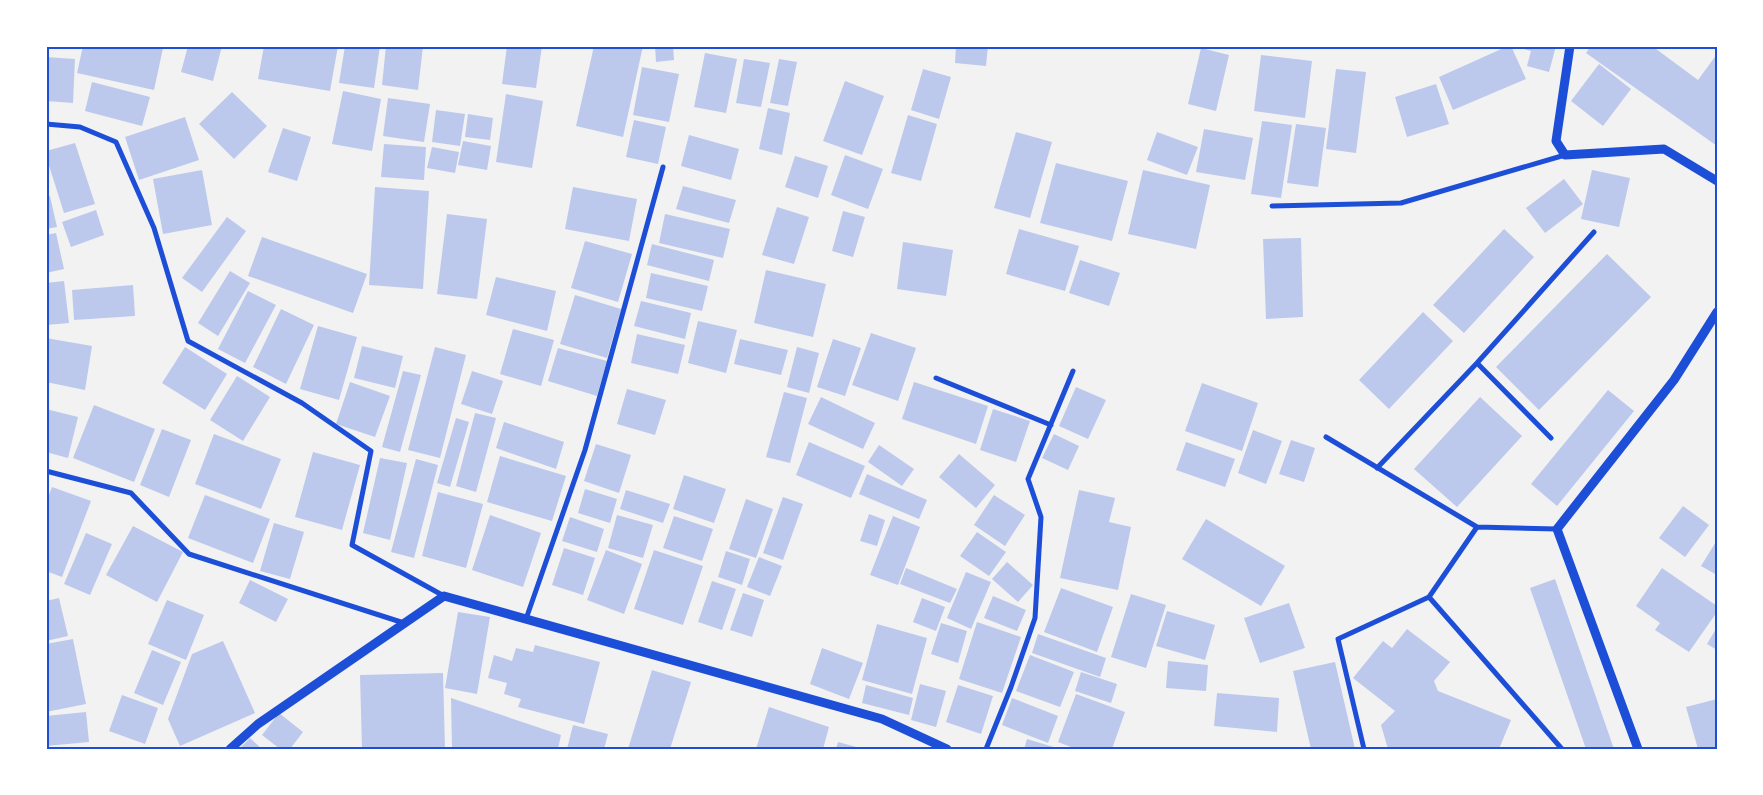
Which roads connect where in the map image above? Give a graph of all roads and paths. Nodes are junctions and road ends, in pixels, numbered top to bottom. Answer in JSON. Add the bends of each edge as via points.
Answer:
{"nodes":[{"id":1,"x":1570,"y":46,"type":"edge"},
{"id":2,"x":46,"y":124,"type":"edge"},
{"id":3,"x":1565,"y":155,"type":"junction"},
{"id":4,"x":663,"y":167,"type":"dead end"},
{"id":5,"x":1717,"y":181,"type":"edge"},
{"id":6,"x":1272,"y":206,"type":"dead end"},
{"id":7,"x":1594,"y":232,"type":"dead end"},
{"id":8,"x":1717,"y":312,"type":"edge"},
{"id":9,"x":1477,"y":363,"type":"junction"},
{"id":10,"x":1073,"y":371,"type":"dead end"},
{"id":11,"x":936,"y":378,"type":"dead end"},
{"id":12,"x":1051,"y":425,"type":"junction"},
{"id":13,"x":1326,"y":437,"type":"dead end"},
{"id":14,"x":1551,"y":438,"type":"dead end"},
{"id":15,"x":1377,"y":468,"type":"junction"},
{"id":16,"x":46,"y":471,"type":"edge"},
{"id":17,"x":1477,"y":527,"type":"junction"},
{"id":18,"x":1557,"y":530,"type":"junction"},
{"id":19,"x":444,"y":596,"type":"junction"},
{"id":20,"x":1429,"y":597,"type":"junction"},
{"id":21,"x":526,"y":619,"type":"junction"},
{"id":22,"x":404,"y":623,"type":"junction"},
{"id":23,"x":230,"y":749,"type":"edge"},
{"id":24,"x":947,"y":749,"type":"edge"},
{"id":25,"x":986,"y":749,"type":"edge"},
{"id":26,"x":1364,"y":749,"type":"edge"},
{"id":27,"x":1562,"y":749,"type":"edge"},
{"id":28,"x":1638,"y":749,"type":"edge"}],
"edges":[{"from":1,"to":3,"type":"street","via":[[1556,141]]},
{"from":2,"to":19,"type":"street","via":[[80,127],[116,142],[154,228],[188,341],[302,402],[370,452],[352,546]]},
{"from":3,"to":5,"type":"street","via":[[1664,149]]},
{"from":3,"to":6,"type":"street","via":[[1401,204]]},
{"from":4,"to":21,"type":"street","via":[[585,450]]},
{"from":7,"to":9,"type":"street"},
{"from":8,"to":18,"type":"street","via":[[1674,380]]},
{"from":9,"to":14,"type":"street"},
{"from":9,"to":15,"type":"street"},
{"from":10,"to":12,"type":"street"},
{"from":11,"to":12,"type":"street"},
{"from":12,"to":25,"type":"street","via":[[1028,479],[1041,517],[1035,618]]},
{"from":13,"to":15,"type":"street"},
{"from":15,"to":17,"type":"street"},
{"from":16,"to":22,"type":"street","via":[[131,493],[189,554]]},
{"from":17,"to":18,"type":"street"},
{"from":17,"to":20,"type":"street"},
{"from":18,"to":28,"type":"street"},
{"from":19,"to":21,"type":"street"},
{"from":19,"to":22,"type":"street"},
{"from":20,"to":26,"type":"street","via":[[1338,639]]},
{"from":20,"to":27,"type":"street"},
{"from":21,"to":24,"type":"street","via":[[882,719]]},
{"from":22,"to":23,"type":"street","via":[[258,724]]}]}
